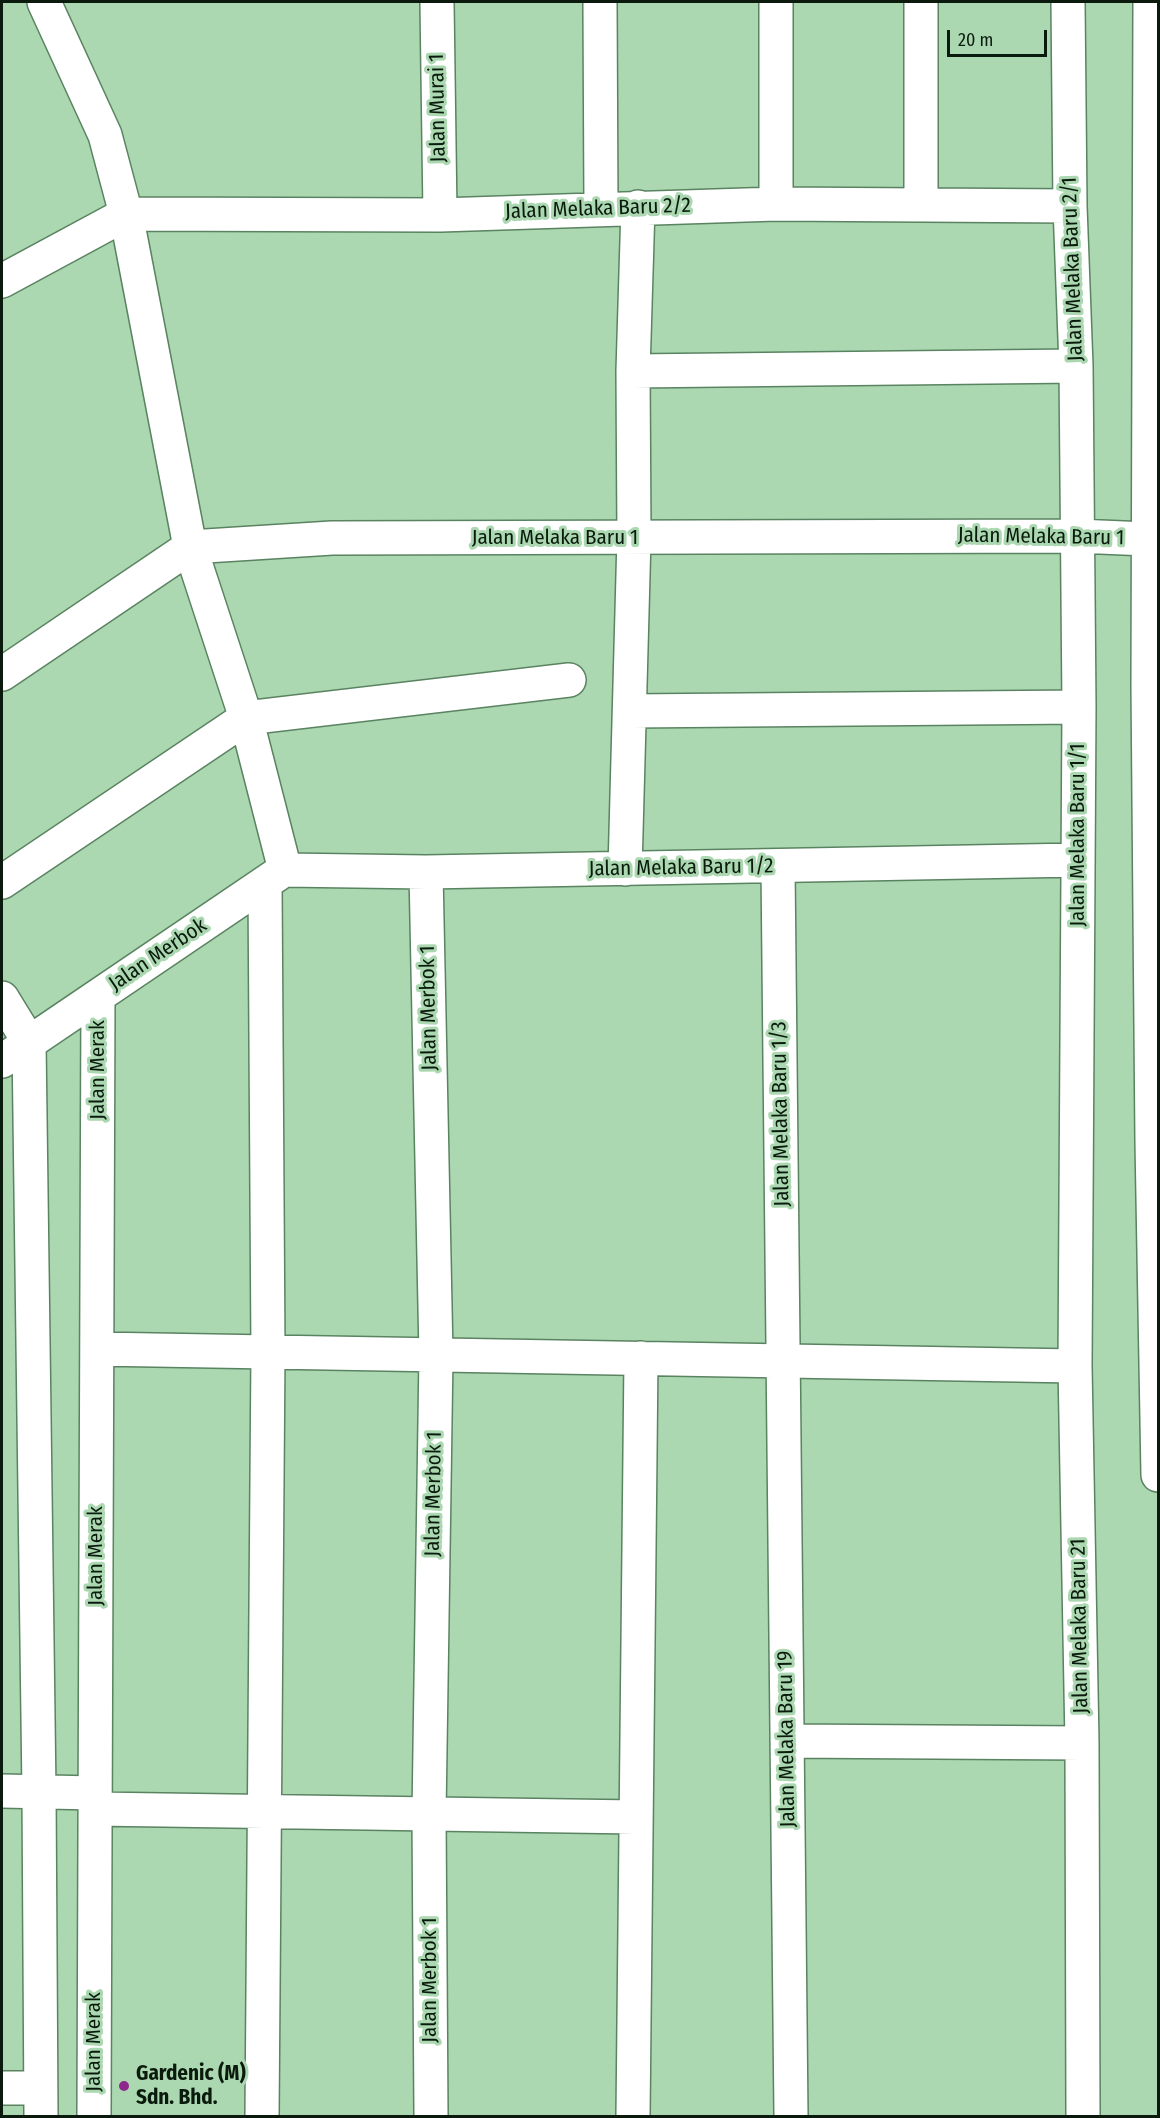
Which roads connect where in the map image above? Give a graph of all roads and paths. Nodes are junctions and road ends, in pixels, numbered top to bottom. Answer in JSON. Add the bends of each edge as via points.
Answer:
{"nodes":[{"id":1,"x":44,"y":2,"type":"edge"},
{"id":2,"x":437,"y":2,"type":"edge"},
{"id":3,"x":600,"y":2,"type":"edge"},
{"id":4,"x":776,"y":2,"type":"edge"},
{"id":5,"x":921,"y":2,"type":"edge"},
{"id":6,"x":1068,"y":2,"type":"edge"},
{"id":7,"x":1150,"y":2,"type":"edge"},
{"id":8,"x":776,"y":204,"type":"junction"},
{"id":9,"x":921,"y":204,"type":"junction"},
{"id":10,"x":1070,"y":206,"type":"junction"},
{"id":11,"x":638,"y":207,"type":"junction"},
{"id":12,"x":600,"y":209,"type":"junction"},
{"id":13,"x":126,"y":214,"type":"junction"},
{"id":14,"x":440,"y":215,"type":"junction"},
{"id":15,"x":2,"y":281,"type":"edge"},
{"id":16,"x":1076,"y":366,"type":"junction"},
{"id":17,"x":633,"y":371,"type":"junction"},
{"id":18,"x":1077,"y":536,"type":"junction"},
{"id":19,"x":634,"y":538,"type":"junction"},
{"id":20,"x":1147,"y":539,"type":"junction"},
{"id":21,"x":190,"y":547,"type":"junction"},
{"id":22,"x":2,"y":674,"type":"edge"},
{"id":23,"x":569,"y":680,"type":"dead end"},
{"id":24,"x":1079,"y":707,"type":"junction"},
{"id":25,"x":630,"y":711,"type":"junction"},
{"id":26,"x":246,"y":718,"type":"junction"},
{"id":27,"x":1077,"y":860,"type":"junction"},
{"id":28,"x":778,"y":867,"type":"junction"},
{"id":29,"x":626,"y":869,"type":"junction"},
{"id":30,"x":426,"y":872,"type":"junction"},
{"id":31,"x":275,"y":877,"type":"junction"},
{"id":32,"x":2,"y":882,"type":"edge"},
{"id":33,"x":98,"y":996,"type":"junction"},
{"id":34,"x":2,"y":998,"type":"edge"},
{"id":35,"x":29,"y":1042,"type":"junction"},
{"id":36,"x":2,"y":1061,"type":"edge"},
{"id":37,"x":1077,"y":1135,"type":"joint"},
{"id":38,"x":1155,"y":1142,"type":"edge"},
{"id":39,"x":97,"y":1349,"type":"junction"},
{"id":40,"x":268,"y":1352,"type":"junction"},
{"id":41,"x":436,"y":1355,"type":"junction"},
{"id":42,"x":641,"y":1358,"type":"junction"},
{"id":43,"x":783,"y":1361,"type":"junction"},
{"id":44,"x":1076,"y":1366,"type":"junction"},
{"id":45,"x":1158,"y":1475,"type":"edge"},
{"id":46,"x":787,"y":1741,"type":"junction"},
{"id":47,"x":1082,"y":1743,"type":"junction"},
{"id":48,"x":2,"y":1791,"type":"edge"},
{"id":49,"x":39,"y":1792,"type":"junction"},
{"id":50,"x":95,"y":1801,"type":"junction"},
{"id":51,"x":265,"y":1812,"type":"junction"},
{"id":52,"x":429,"y":1814,"type":"junction"},
{"id":53,"x":636,"y":1817,"type":"junction"},
{"id":54,"x":2,"y":2088,"type":"edge"},
{"id":55,"x":40,"y":2102,"type":"edge"},
{"id":56,"x":94,"y":2116,"type":"edge"},
{"id":57,"x":262,"y":2116,"type":"edge"},
{"id":58,"x":431,"y":2116,"type":"edge"},
{"id":59,"x":633,"y":2116,"type":"edge"},
{"id":60,"x":791,"y":2116,"type":"edge"},
{"id":61,"x":1083,"y":2116,"type":"edge"}],
"edges":[{"from":1,"to":13,"type":"street","via":[[105,135]]},
{"from":2,"to":14,"type":"street","name":"Jalan Murai 1"},
{"from":3,"to":12,"type":"street"},
{"from":4,"to":8,"type":"street"},
{"from":5,"to":9,"type":"street"},
{"from":6,"to":10,"type":"street","name":"Jalan Melaka Baru 2/1"},
{"from":7,"to":20,"type":"street"},
{"from":8,"to":9,"type":"street","name":"Jalan Melaka Baru 2/2"},
{"from":8,"to":11,"type":"street","name":"Jalan Melaka Baru 2/2"},
{"from":9,"to":10,"type":"street","name":"Jalan Melaka Baru 2/2"},
{"from":10,"to":16,"type":"street","name":"Jalan Melaka Baru 2/1"},
{"from":11,"to":12,"type":"street","name":"Jalan Melaka Baru 2/2"},
{"from":11,"to":17,"type":"street"},
{"from":12,"to":14,"type":"street","name":"Jalan Melaka Baru 2/2"},
{"from":13,"to":14,"type":"street","name":"Jalan Melaka Baru 2/2"},
{"from":13,"to":15,"type":"street"},
{"from":13,"to":21,"type":"street"},
{"from":16,"to":17,"type":"street"},
{"from":16,"to":18,"type":"street","name":"Jalan Melaka Baru 2/1"},
{"from":17,"to":19,"type":"street"},
{"from":18,"to":19,"type":"street","name":"Jalan Melaka Baru 1"},
{"from":18,"to":20,"type":"street","name":"Jalan Melaka Baru 1"},
{"from":18,"to":24,"type":"street","name":"Jalan Melaka Baru 1/1"},
{"from":19,"to":21,"type":"street","name":"Jalan Melaka Baru 1","via":[[332,538]]},
{"from":19,"to":25,"type":"street"},
{"from":20,"to":38,"type":"street"},
{"from":21,"to":22,"type":"street"},
{"from":21,"to":26,"type":"street"},
{"from":23,"to":26,"type":"street"},
{"from":24,"to":25,"type":"street"},
{"from":24,"to":27,"type":"street","name":"Jalan Melaka Baru 1/1"},
{"from":25,"to":29,"type":"street"},
{"from":26,"to":31,"type":"street"},
{"from":26,"to":32,"type":"street"},
{"from":27,"to":28,"type":"street","name":"Jalan Melaka Baru 1/2"},
{"from":27,"to":37,"type":"street","name":"Jalan Melaka Baru 1/1"},
{"from":28,"to":29,"type":"street","name":"Jalan Melaka Baru 1/2"},
{"from":28,"to":43,"type":"street","name":"Jalan Melaka Baru 1/3"},
{"from":29,"to":30,"type":"street","name":"Jalan Melaka Baru 1/2"},
{"from":30,"to":31,"type":"street","name":"Jalan Melaka Baru 1/2"},
{"from":30,"to":41,"type":"street","name":"Jalan Merbok 1"},
{"from":31,"to":33,"type":"street","name":"Jalan Merbok"},
{"from":31,"to":40,"type":"street"},
{"from":33,"to":35,"type":"street","name":"Jalan Merbok"},
{"from":33,"to":39,"type":"street","name":"Jalan Merak"},
{"from":34,"to":35,"type":"street"},
{"from":35,"to":36,"type":"street","name":"Jalan Merbok"},
{"from":35,"to":49,"type":"street"},
{"from":37,"to":44,"type":"street","name":"Jalan Melaka Baru 21"},
{"from":38,"to":45,"type":"street"},
{"from":39,"to":40,"type":"street"},
{"from":39,"to":50,"type":"street","name":"Jalan Merak"},
{"from":40,"to":41,"type":"street"},
{"from":40,"to":51,"type":"street"},
{"from":41,"to":42,"type":"street"},
{"from":41,"to":52,"type":"street","name":"Jalan Merbok 1"},
{"from":42,"to":43,"type":"street"},
{"from":42,"to":53,"type":"street"},
{"from":43,"to":44,"type":"street"},
{"from":43,"to":46,"type":"street","name":"Jalan Melaka Baru 19"},
{"from":44,"to":47,"type":"street","name":"Jalan Melaka Baru 21"},
{"from":46,"to":47,"type":"street"},
{"from":46,"to":60,"type":"street","name":"Jalan Melaka Baru 19"},
{"from":47,"to":61,"type":"street","name":"Jalan Melaka Baru 21"},
{"from":48,"to":49,"type":"street"},
{"from":49,"to":50,"type":"street"},
{"from":49,"to":55,"type":"street"},
{"from":50,"to":51,"type":"street"},
{"from":50,"to":56,"type":"street","name":"Jalan Merak"},
{"from":51,"to":52,"type":"street"},
{"from":51,"to":57,"type":"street"},
{"from":52,"to":53,"type":"street"},
{"from":52,"to":58,"type":"street","name":"Jalan Merbok 1"},
{"from":53,"to":59,"type":"street"},
{"from":54,"to":55,"type":"street"}]}
